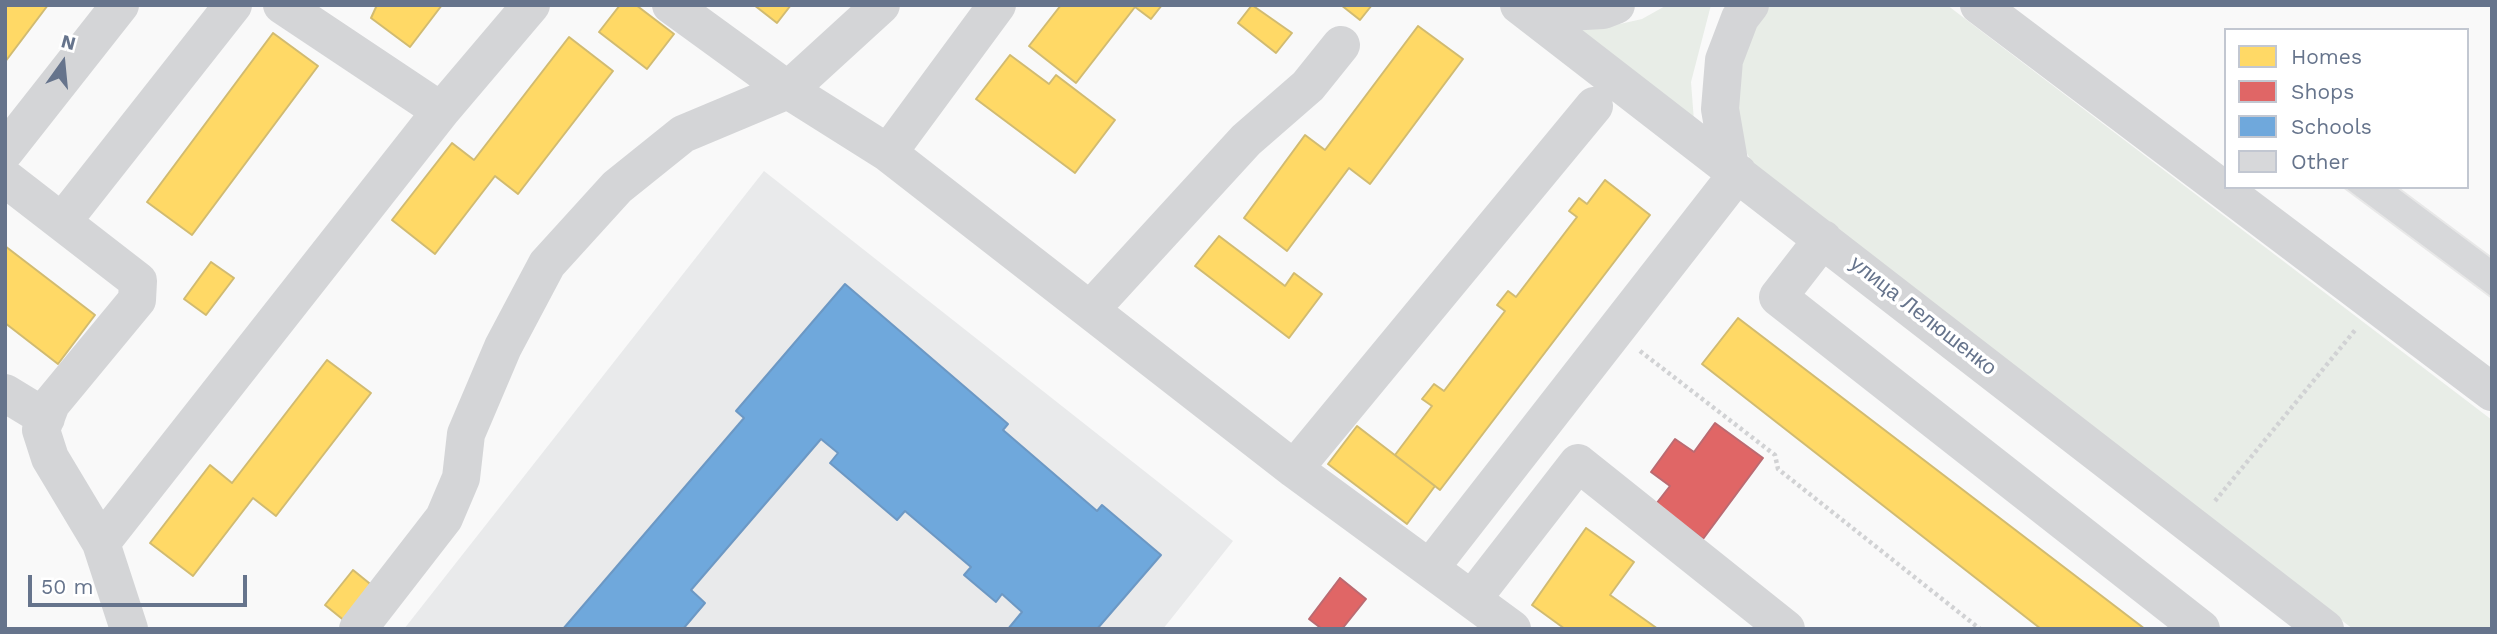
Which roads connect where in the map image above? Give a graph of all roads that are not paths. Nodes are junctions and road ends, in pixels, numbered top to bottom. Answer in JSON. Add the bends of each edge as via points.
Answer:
{"nodes":[{"id":1,"x":120,"y":5,"type":"edge"},
{"id":2,"x":282,"y":5,"type":"edge"},
{"id":3,"x":531,"y":5,"type":"edge"},
{"id":4,"x":671,"y":5,"type":"edge"},
{"id":5,"x":881,"y":5,"type":"edge"},
{"id":6,"x":997,"y":5,"type":"edge"},
{"id":7,"x":1616,"y":5,"type":"edge"},
{"id":8,"x":1750,"y":5,"type":"edge"},
{"id":9,"x":1979,"y":5,"type":"edge"},
{"id":10,"x":225,"y":8,"type":"edge"},
{"id":11,"x":1525,"y":10,"type":"edge"},
{"id":12,"x":1341,"y":45,"type":"dead end"},
{"id":13,"x":788,"y":90,"type":"junction"},
{"id":14,"x":1594,"y":106,"type":"dead end"},
{"id":15,"x":441,"y":111,"type":"junction"},
{"id":16,"x":5,"y":151,"type":"edge"},
{"id":17,"x":888,"y":153,"type":"junction"},
{"id":18,"x":1734,"y":170,"type":"junction"},
{"id":19,"x":5,"y":178,"type":"edge"},
{"id":20,"x":62,"y":222,"type":"junction"},
{"id":21,"x":1823,"y":239,"type":"junction"},
{"id":22,"x":1091,"y":309,"type":"junction"},
{"id":23,"x":2492,"y":392,"type":"edge"},
{"id":24,"x":5,"y":393,"type":"edge"},
{"id":25,"x":46,"y":418,"type":"junction"},
{"id":26,"x":1294,"y":469,"type":"junction"},
{"id":27,"x":101,"y":543,"type":"junction"},
{"id":28,"x":1430,"y":568,"type":"junction"},
{"id":29,"x":1473,"y":598,"type":"junction"},
{"id":30,"x":2312,"y":625,"type":"edge"},
{"id":31,"x":129,"y":629,"type":"edge"},
{"id":32,"x":358,"y":629,"type":"edge"},
{"id":33,"x":1512,"y":629,"type":"edge"},
{"id":34,"x":1786,"y":629,"type":"edge"},
{"id":35,"x":2202,"y":629,"type":"edge"}],
"edges":[{"from":1,"to":16,"type":"street"},
{"from":2,"to":15,"type":"street"},
{"from":3,"to":15,"type":"street"},
{"from":4,"to":13,"type":"street"},
{"from":5,"to":13,"type":"street"},
{"from":6,"to":17,"type":"street"},
{"from":7,"to":11,"type":"street","via":[[1604,10]]},
{"from":8,"to":18,"type":"street","via":[[1724,60],[1720,109]]},
{"from":9,"to":23,"type":"street"},
{"from":10,"to":20,"type":"street"},
{"from":11,"to":18,"type":"street","name":"улица Лелюшенко"},
{"from":12,"to":22,"type":"street","via":[[1308,86],[1246,139]]},
{"from":13,"to":17,"type":"street"},
{"from":13,"to":32,"type":"street","via":[[683,134],[617,187],[547,264],[503,347],[466,434],[461,478],[444,518]]},
{"from":14,"to":26,"type":"street"},
{"from":15,"to":27,"type":"street"},
{"from":17,"to":22,"type":"street"},
{"from":18,"to":21,"type":"street","name":"улица Лелюшенко"},
{"from":18,"to":28,"type":"street"},
{"from":19,"to":20,"type":"street"},
{"from":20,"to":25,"type":"street","via":[[138,281],[137,300],[51,404]]},
{"from":21,"to":30,"type":"street","name":"улица Лелюшенко","via":[[2195,526]]},
{"from":21,"to":35,"type":"street","via":[[1778,297]]},
{"from":22,"to":26,"type":"street"},
{"from":24,"to":25,"type":"street"},
{"from":25,"to":27,"type":"street","via":[[41,429],[50,458]]},
{"from":26,"to":28,"type":"street"},
{"from":27,"to":31,"type":"street"},
{"from":28,"to":29,"type":"street"},
{"from":29,"to":33,"type":"street"},
{"from":29,"to":34,"type":"street","via":[[1578,463]]}]}
